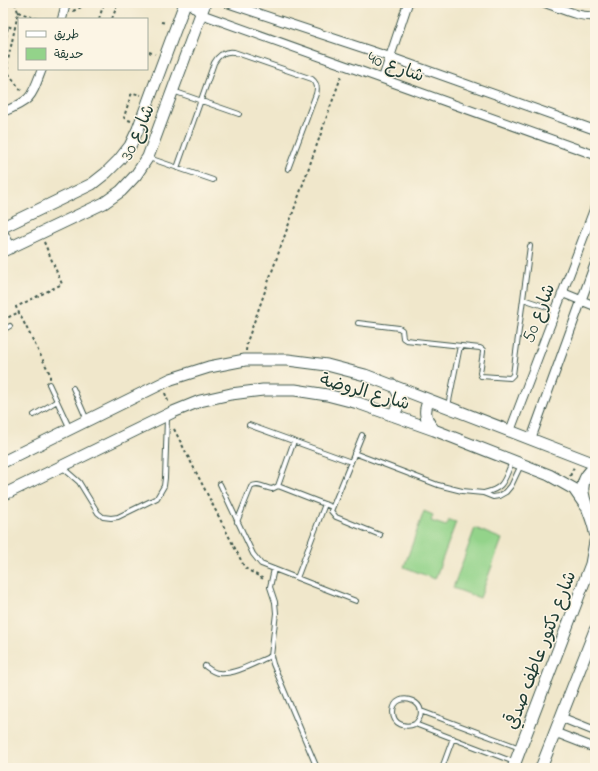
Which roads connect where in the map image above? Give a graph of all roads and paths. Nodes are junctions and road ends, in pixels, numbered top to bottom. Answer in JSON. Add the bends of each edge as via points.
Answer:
{"nodes":[{"id":1,"x":15,"y":3,"type":"edge"},
{"id":2,"x":66,"y":3,"type":"edge"},
{"id":3,"x":90,"y":3,"type":"edge"},
{"id":4,"x":104,"y":3,"type":"edge"},
{"id":5,"x":118,"y":3,"type":"edge"},
{"id":6,"x":185,"y":3,"type":"edge"},
{"id":7,"x":188,"y":3,"type":"edge"},
{"id":8,"x":227,"y":3,"type":"edge"},
{"id":9,"x":408,"y":3,"type":"edge"},
{"id":10,"x":545,"y":3,"type":"edge"},
{"id":11,"x":203,"y":8,"type":"edge"},
{"id":12,"x":18,"y":12,"type":"junction"},
{"id":13,"x":595,"y":16,"type":"edge"},
{"id":14,"x":62,"y":17,"type":"edge"},
{"id":15,"x":34,"y":18,"type":"edge"},
{"id":16,"x":99,"y":18,"type":"edge"},
{"id":17,"x":112,"y":18,"type":"edge"},
{"id":18,"x":3,"y":24,"type":"edge"},
{"id":19,"x":8,"y":25,"type":"junction"},
{"id":20,"x":15,"y":29,"type":"junction"},
{"id":21,"x":3,"y":42,"type":"edge"},
{"id":22,"x":390,"y":58,"type":"junction"},
{"id":23,"x":345,"y":65,"type":"junction"},
{"id":24,"x":42,"y":70,"type":"edge"},
{"id":25,"x":383,"y":78,"type":"junction"},
{"id":26,"x":173,"y":91,"type":"junction"},
{"id":27,"x":150,"y":97,"type":"junction"},
{"id":28,"x":27,"y":100,"type":"junction"},
{"id":29,"x":201,"y":100,"type":"junction"},
{"id":30,"x":3,"y":112,"type":"edge"},
{"id":31,"x":239,"y":114,"type":"dead end"},
{"id":32,"x":140,"y":124,"type":"junction"},
{"id":33,"x":595,"y":130,"type":"edge"},
{"id":34,"x":595,"y":155,"type":"edge"},
{"id":35,"x":148,"y":158,"type":"junction"},
{"id":36,"x":177,"y":168,"type":"junction"},
{"id":37,"x":288,"y":169,"type":"dead end"},
{"id":38,"x":213,"y":180,"type":"dead end"},
{"id":39,"x":595,"y":207,"type":"edge"},
{"id":40,"x":3,"y":227,"type":"edge"},
{"id":41,"x":41,"y":233,"type":"junction"},
{"id":42,"x":3,"y":235,"type":"edge"},
{"id":43,"x":530,"y":246,"type":"dead end"},
{"id":44,"x":6,"y":250,"type":"edge"},
{"id":45,"x":595,"y":263,"type":"edge"},
{"id":46,"x":562,"y":294,"type":"junction"},
{"id":47,"x":523,"y":299,"type":"junction"},
{"id":48,"x":581,"y":301,"type":"junction"},
{"id":49,"x":595,"y":306,"type":"edge"},
{"id":50,"x":556,"y":310,"type":"junction"},
{"id":51,"x":19,"y":312,"type":"junction"},
{"id":52,"x":3,"y":320,"type":"edge"},
{"id":53,"x":358,"y":323,"type":"dead end"},
{"id":54,"x":10,"y":326,"type":"dead end"},
{"id":55,"x":3,"y":330,"type":"edge"},
{"id":56,"x":460,"y":346,"type":"junction"},
{"id":57,"x":245,"y":360,"type":"junction"},
{"id":58,"x":49,"y":384,"type":"joint"},
{"id":59,"x":161,"y":384,"type":"junction"},
{"id":60,"x":393,"y":386,"type":"junction"},
{"id":61,"x":73,"y":388,"type":"dead end"},
{"id":62,"x":430,"y":400,"type":"junction"},
{"id":63,"x":57,"y":401,"type":"junction"},
{"id":64,"x":448,"y":407,"type":"junction"},
{"id":65,"x":170,"y":414,"type":"junction"},
{"id":66,"x":34,"y":415,"type":"dead end"},
{"id":67,"x":391,"y":415,"type":"junction"},
{"id":68,"x":88,"y":421,"type":"junction"},
{"id":69,"x":249,"y":425,"type":"dead end"},
{"id":70,"x":70,"y":429,"type":"junction"},
{"id":71,"x":434,"y":430,"type":"junction"},
{"id":72,"x":510,"y":431,"type":"junction"},
{"id":73,"x":362,"y":435,"type":"dead end"},
{"id":74,"x":531,"y":439,"type":"junction"},
{"id":75,"x":294,"y":441,"type":"junction"},
{"id":76,"x":354,"y":453,"type":"junction"},
{"id":77,"x":578,"y":457,"type":"junction"},
{"id":78,"x":3,"y":462,"type":"edge"},
{"id":79,"x":351,"y":462,"type":"junction"},
{"id":80,"x":517,"y":462,"type":"junction"},
{"id":81,"x":595,"y":464,"type":"edge"},
{"id":82,"x":61,"y":467,"type":"junction"},
{"id":83,"x":595,"y":467,"type":"edge"},
{"id":84,"x":220,"y":484,"type":"dead end"},
{"id":85,"x":566,"y":484,"type":"junction"},
{"id":86,"x":278,"y":486,"type":"junction"},
{"id":87,"x":483,"y":493,"type":"junction"},
{"id":88,"x":3,"y":495,"type":"edge"},
{"id":89,"x":325,"y":504,"type":"junction"},
{"id":90,"x":585,"y":505,"type":"junction"},
{"id":91,"x":332,"y":507,"type":"junction"},
{"id":92,"x":595,"y":515,"type":"edge"},
{"id":93,"x":237,"y":522,"type":"junction"},
{"id":94,"x":595,"y":533,"type":"edge"},
{"id":95,"x":380,"y":535,"type":"dead end"},
{"id":96,"x":595,"y":542,"type":"edge"},
{"id":97,"x":593,"y":561,"type":"edge"},
{"id":98,"x":274,"y":570,"type":"junction"},
{"id":99,"x":297,"y":578,"type":"junction"},
{"id":100,"x":270,"y":583,"type":"junction"},
{"id":101,"x":356,"y":601,"type":"dead end"},
{"id":102,"x":595,"y":630,"type":"edge"},
{"id":103,"x":271,"y":656,"type":"junction"},
{"id":104,"x":205,"y":666,"type":"dead end"},
{"id":105,"x":421,"y":711,"type":"junction"},
{"id":106,"x":560,"y":717,"type":"junction"},
{"id":107,"x":415,"y":724,"type":"junction"},
{"id":108,"x":595,"y":731,"type":"edge"},
{"id":109,"x":554,"y":732,"type":"junction"},
{"id":110,"x":453,"y":738,"type":"junction"},
{"id":111,"x":520,"y":748,"type":"junction"},
{"id":112,"x":595,"y":748,"type":"edge"},
{"id":113,"x":514,"y":765,"type":"edge"},
{"id":114,"x":317,"y":768,"type":"edge"},
{"id":115,"x":442,"y":768,"type":"edge"},
{"id":116,"x":540,"y":768,"type":"edge"}],
"edges":[{"from":1,"to":12,"type":"path"},
{"from":2,"to":14,"type":"street"},
{"from":3,"to":14,"type":"path"},
{"from":4,"to":16,"type":"path"},
{"from":5,"to":17,"type":"path"},
{"from":6,"to":27,"type":"street","name":"شارع 30"},
{"from":7,"to":11,"type":"street","name":"شارع 40"},
{"from":8,"to":22,"type":"street","name":"شارع 40"},
{"from":9,"to":22,"type":"street"},
{"from":10,"to":13,"type":"street","via":[[574,14]]},
{"from":11,"to":23,"type":"street","name":"شارع 40"},
{"from":11,"to":26,"type":"street","name":"شارع 30"},
{"from":12,"to":15,"type":"path"},
{"from":12,"to":20,"type":"path"},
{"from":18,"to":19,"type":"path"},
{"from":19,"to":20,"type":"path"},
{"from":19,"to":21,"type":"path"},
{"from":20,"to":28,"type":"path","via":[[7,70]]},
{"from":22,"to":25,"type":"street"},
{"from":22,"to":33,"type":"street","name":"شارع 40"},
{"from":23,"to":25,"type":"street","name":"شارع 40"},
{"from":23,"to":57,"type":"path","via":[[247,342]]},
{"from":24,"to":28,"type":"street"},
{"from":25,"to":34,"type":"street","name":"شارع 40"},
{"from":26,"to":29,"type":"lane"},
{"from":26,"to":35,"type":"street","name":"شارع 30"},
{"from":27,"to":32,"type":"street","name":"شارع 30"},
{"from":27,"to":32,"type":"path","via":[[133,93],[131,95],[125,119]]},
{"from":28,"to":30,"type":"street"},
{"from":29,"to":31,"type":"lane"},
{"from":29,"to":36,"type":"lane"},
{"from":29,"to":37,"type":"lane","via":[[217,57],[228,52],[316,82],[318,88]]},
{"from":32,"to":40,"type":"street","name":"شارع 30","via":[[130,146],[119,160],[92,184]]},
{"from":35,"to":36,"type":"lane"},
{"from":35,"to":41,"type":"street","name":"شارع 30","via":[[121,191],[104,203]]},
{"from":36,"to":38,"type":"lane"},
{"from":39,"to":46,"type":"street","name":"شارع 50"},
{"from":41,"to":44,"type":"street","name":"شارع 30"},
{"from":41,"to":51,"type":"path","via":[[62,284],[16,307]]},
{"from":42,"to":44,"type":"street"},
{"from":43,"to":47,"type":"lane"},
{"from":45,"to":48,"type":"street","name":"شارع 50"},
{"from":46,"to":48,"type":"street"},
{"from":46,"to":50,"type":"street","name":"شارع 50"},
{"from":47,"to":50,"type":"lane"},
{"from":47,"to":56,"type":"lane","via":[[512,377],[508,379],[481,376],[483,350]]},
{"from":48,"to":49,"type":"street"},
{"from":48,"to":74,"type":"street","name":"شارع 50"},
{"from":50,"to":72,"type":"street","name":"شارع 50"},
{"from":51,"to":52,"type":"path"},
{"from":51,"to":58,"type":"path","via":[[50,374]]},
{"from":53,"to":56,"type":"lane","via":[[399,328],[406,340]]},
{"from":54,"to":55,"type":"lane"},
{"from":56,"to":64,"type":"lane"},
{"from":57,"to":59,"type":"street","name":"شارع الروضة","via":[[209,367]]},
{"from":57,"to":60,"type":"street","name":"شارع الروضة","via":[[288,360],[327,365]]},
{"from":58,"to":63,"type":"lane"},
{"from":59,"to":65,"type":"path"},
{"from":59,"to":68,"type":"street","name":"شارع الروضة"},
{"from":60,"to":62,"type":"street","name":"شارع الروضة"},
{"from":60,"to":67,"type":"street","via":[[398,391],[400,404]]},
{"from":61,"to":68,"type":"lane"},
{"from":62,"to":64,"type":"street","name":"شارع الروضة"},
{"from":62,"to":71,"type":"street","via":[[426,415]]},
{"from":63,"to":66,"type":"lane"},
{"from":63,"to":70,"type":"lane"},
{"from":64,"to":72,"type":"street","name":"شارع الروضة"},
{"from":65,"to":67,"type":"street","name":"شارع الروضة","via":[[200,401],[231,394],[288,390],[327,395]]},
{"from":65,"to":82,"type":"street","name":"شارع الروضة"},
{"from":65,"to":82,"type":"lane","via":[[164,486],[157,498],[118,517],[103,517],[98,513],[79,482]]},
{"from":65,"to":100,"type":"path","via":[[246,568]]},
{"from":67,"to":71,"type":"street","name":"شارع الروضة"},
{"from":68,"to":70,"type":"street","name":"شارع الروضة"},
{"from":69,"to":75,"type":"lane"},
{"from":70,"to":78,"type":"street","name":"شارع الروضة"},
{"from":71,"to":80,"type":"street","name":"شارع الروضة"},
{"from":72,"to":74,"type":"street","name":"شارع الروضة"},
{"from":73,"to":76,"type":"lane"},
{"from":74,"to":77,"type":"street","name":"شارع الروضة"},
{"from":75,"to":79,"type":"lane"},
{"from":75,"to":86,"type":"lane"},
{"from":76,"to":79,"type":"lane"},
{"from":76,"to":87,"type":"lane","via":[[438,485]]},
{"from":77,"to":81,"type":"street","name":"شارع الروضة"},
{"from":77,"to":85,"type":"path"},
{"from":79,"to":91,"type":"lane"},
{"from":80,"to":85,"type":"street","name":"شارع الروضة"},
{"from":80,"to":87,"type":"lane","via":[[503,483],[493,491]]},
{"from":80,"to":87,"type":"lane","via":[[511,486],[506,492],[493,497]]},
{"from":82,"to":88,"type":"street","name":"شارع الروضة"},
{"from":83,"to":90,"type":"street","via":[[585,478],[582,496]]},
{"from":84,"to":93,"type":"lane"},
{"from":85,"to":90,"type":"street","name":"شارع الروضة","via":[[574,489]]},
{"from":86,"to":89,"type":"lane"},
{"from":86,"to":93,"type":"lane","via":[[272,489],[253,485]]},
{"from":89,"to":91,"type":"lane"},
{"from":89,"to":99,"type":"lane"},
{"from":90,"to":92,"type":"street","name":"شارع الروضة"},
{"from":90,"to":94,"type":"street"},
{"from":91,"to":95,"type":"lane","via":[[331,511],[336,517]]},
{"from":93,"to":98,"type":"lane","via":[[256,560]]},
{"from":96,"to":97,"type":"street","name":"شارع دكتور عاطف صدقي"},
{"from":97,"to":111,"type":"street","name":"شارع دكتور عاطف صدقي"},
{"from":98,"to":99,"type":"lane"},
{"from":98,"to":100,"type":"lane"},
{"from":99,"to":101,"type":"lane"},
{"from":100,"to":103,"type":"lane","via":[[276,613]]},
{"from":102,"to":106,"type":"street"},
{"from":103,"to":104,"type":"lane","via":[[232,672],[219,673]]},
{"from":103,"to":114,"type":"lane"},
{"from":105,"to":107,"type":"lane"},
{"from":105,"to":107,"type":"lane","via":[[419,705],[409,699],[403,699],[394,707],[394,719],[398,724]]},
{"from":105,"to":111,"type":"lane"},
{"from":106,"to":108,"type":"street"},
{"from":106,"to":109,"type":"street"},
{"from":107,"to":110,"type":"lane"},
{"from":109,"to":112,"type":"street"},
{"from":109,"to":116,"type":"street"},
{"from":110,"to":113,"type":"lane"},
{"from":110,"to":115,"type":"lane"},
{"from":111,"to":113,"type":"street","name":"شارع دكتور عاطف صدقي"}]}
